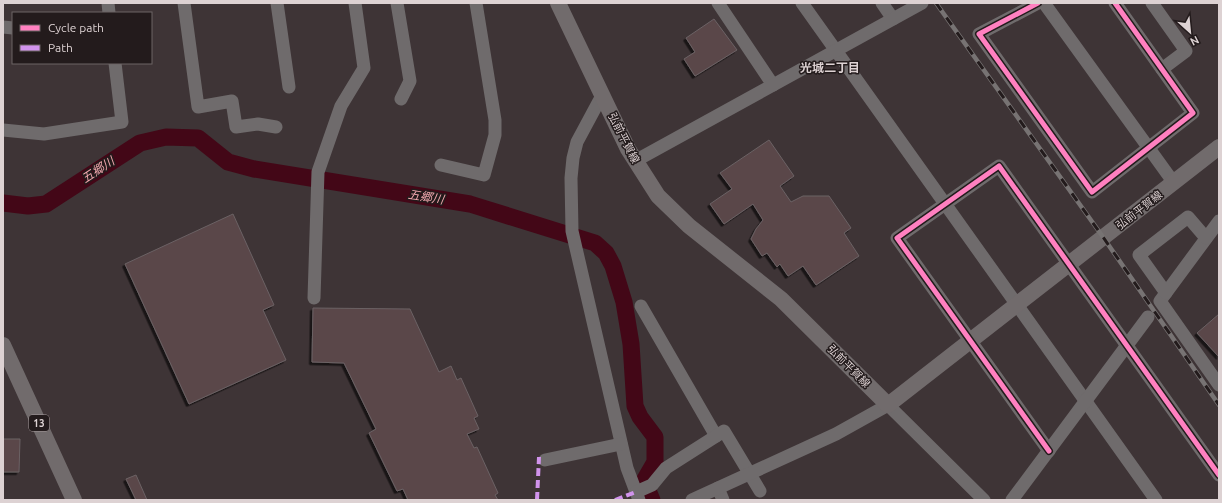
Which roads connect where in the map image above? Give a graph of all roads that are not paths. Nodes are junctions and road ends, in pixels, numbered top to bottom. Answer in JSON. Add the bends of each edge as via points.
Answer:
{"nodes":[{"id":1,"x":184,"y":3,"type":"edge"},
{"id":2,"x":277,"y":3,"type":"edge"},
{"id":3,"x":355,"y":3,"type":"edge"},
{"id":4,"x":397,"y":3,"type":"edge"},
{"id":5,"x":476,"y":3,"type":"edge"},
{"id":6,"x":558,"y":3,"type":"edge"},
{"id":7,"x":718,"y":3,"type":"edge"},
{"id":8,"x":802,"y":3,"type":"edge"},
{"id":9,"x":882,"y":3,"type":"edge"},
{"id":10,"x":922,"y":3,"type":"edge"},
{"id":11,"x":1038,"y":3,"type":"edge"},
{"id":12,"x":1044,"y":3,"type":"edge"},
{"id":13,"x":1152,"y":3,"type":"edge"},
{"id":14,"x":1119,"y":4,"type":"edge"},
{"id":15,"x":893,"y":19,"type":"junction"},
{"id":16,"x":836,"y":51,"type":"junction"},
{"id":17,"x":115,"y":64,"type":"edge"},
{"id":18,"x":1162,"y":69,"type":"junction"},
{"id":19,"x":773,"y":84,"type":"junction"},
{"id":20,"x":289,"y":87,"type":"dead end"},
{"id":21,"x":604,"y":98,"type":"junction"},
{"id":22,"x":401,"y":99,"type":"dead end"},
{"id":23,"x":276,"y":127,"type":"dead end"},
{"id":24,"x":3,"y":130,"type":"edge"},
{"id":25,"x":1219,"y":147,"type":"edge"},
{"id":26,"x":1148,"y":148,"type":"junction"},
{"id":27,"x":635,"y":161,"type":"junction"},
{"id":28,"x":441,"y":165,"type":"dead end"},
{"id":29,"x":1174,"y":183,"type":"junction"},
{"id":30,"x":945,"y":204,"type":"junction"},
{"id":31,"x":1219,"y":221,"type":"edge"},
{"id":32,"x":1206,"y":238,"type":"junction"},
{"id":33,"x":1069,"y":264,"type":"junction"},
{"id":34,"x":1166,"y":293,"type":"junction"},
{"id":35,"x":314,"y":298,"type":"dead end"},
{"id":36,"x":1017,"y":305,"type":"junction"},
{"id":37,"x":641,"y":306,"type":"dead end"},
{"id":38,"x":1148,"y":317,"type":"dead end"},
{"id":39,"x":972,"y":340,"type":"junction"},
{"id":40,"x":3,"y":345,"type":"edge"},
{"id":41,"x":1127,"y":345,"type":"junction"},
{"id":42,"x":1219,"y":385,"type":"edge"},
{"id":43,"x":1086,"y":401,"type":"junction"},
{"id":44,"x":888,"y":405,"type":"junction"},
{"id":45,"x":716,"y":436,"type":"junction"},
{"id":46,"x":621,"y":444,"type":"junction"},
{"id":47,"x":1049,"y":451,"type":"junction"},
{"id":48,"x":545,"y":460,"type":"dead end"},
{"id":49,"x":750,"y":474,"type":"junction"},
{"id":50,"x":1219,"y":475,"type":"edge"},
{"id":51,"x":760,"y":490,"type":"dead end"},
{"id":52,"x":642,"y":492,"type":"edge"},
{"id":53,"x":720,"y":494,"type":"edge"},
{"id":54,"x":74,"y":500,"type":"edge"},
{"id":55,"x":692,"y":500,"type":"edge"},
{"id":56,"x":984,"y":500,"type":"edge"},
{"id":57,"x":1012,"y":500,"type":"edge"},
{"id":58,"x":1156,"y":500,"type":"edge"}],
"edges":[{"from":1,"to":23,"type":"street","via":[[198,107],[232,101],[236,127],[258,124]]},
{"from":2,"to":20,"type":"street"},
{"from":3,"to":35,"type":"street","via":[[364,68],[341,106],[318,172]]},
{"from":4,"to":22,"type":"street","via":[[410,81]]},
{"from":5,"to":28,"type":"street","via":[[495,120],[495,135],[484,175]]},
{"from":6,"to":21,"type":"main road","name":"弘前平賀線"},
{"from":7,"to":19,"type":"street"},
{"from":8,"to":16,"type":"street"},
{"from":9,"to":15,"type":"street"},
{"from":10,"to":15,"type":"street"},
{"from":11,"to":26,"type":"street","via":[[979,34],[1092,192]]},
{"from":12,"to":26,"type":"street"},
{"from":13,"to":18,"type":"street","via":[[1186,51]]},
{"from":14,"to":18,"type":"street"},
{"from":15,"to":16,"type":"street"},
{"from":16,"to":19,"type":"street"},
{"from":16,"to":30,"type":"street"},
{"from":17,"to":24,"type":"street","via":[[122,122],[44,134]]},
{"from":18,"to":26,"type":"street","via":[[1193,113]]},
{"from":19,"to":27,"type":"street"},
{"from":21,"to":27,"type":"main road","name":"弘前平賀線"},
{"from":21,"to":46,"type":"street","via":[[599,101],[577,142],[573,158],[573,237]]},
{"from":25,"to":29,"type":"main road","name":"弘前平賀線"},
{"from":26,"to":29,"type":"street"},
{"from":27,"to":44,"type":"main road","name":"弘前平賀線","via":[[651,186],[672,211],[781,299]]},
{"from":29,"to":33,"type":"main road","name":"弘前平賀線"},
{"from":30,"to":33,"type":"street","via":[[999,166]]},
{"from":30,"to":36,"type":"street"},
{"from":30,"to":39,"type":"street","via":[[897,238]]},
{"from":31,"to":32,"type":"street"},
{"from":32,"to":34,"type":"street"},
{"from":32,"to":34,"type":"street","via":[[1188,217],[1139,255]]},
{"from":33,"to":36,"type":"main road","name":"弘前平賀線"},
{"from":33,"to":41,"type":"street"},
{"from":34,"to":42,"type":"street","via":[[1160,303]]},
{"from":36,"to":39,"type":"main road","name":"弘前平賀線"},
{"from":36,"to":43,"type":"street"},
{"from":37,"to":45,"type":"street"},
{"from":38,"to":41,"type":"street"},
{"from":39,"to":44,"type":"main road","name":"弘前平賀線"},
{"from":39,"to":47,"type":"street"},
{"from":40,"to":54,"type":"main road","number":"13"},
{"from":41,"to":43,"type":"street"},
{"from":41,"to":50,"type":"street"},
{"from":43,"to":47,"type":"street"},
{"from":43,"to":58,"type":"street"},
{"from":44,"to":49,"type":"street","via":[[836,434]]},
{"from":44,"to":56,"type":"street"},
{"from":45,"to":49,"type":"street","via":[[724,431]]},
{"from":45,"to":52,"type":"street","via":[[666,468]]},
{"from":46,"to":48,"type":"street"},
{"from":46,"to":52,"type":"street","via":[[627,468]]},
{"from":47,"to":57,"type":"street"},
{"from":49,"to":51,"type":"street"},
{"from":49,"to":53,"type":"street"},
{"from":53,"to":55,"type":"street"}]}
